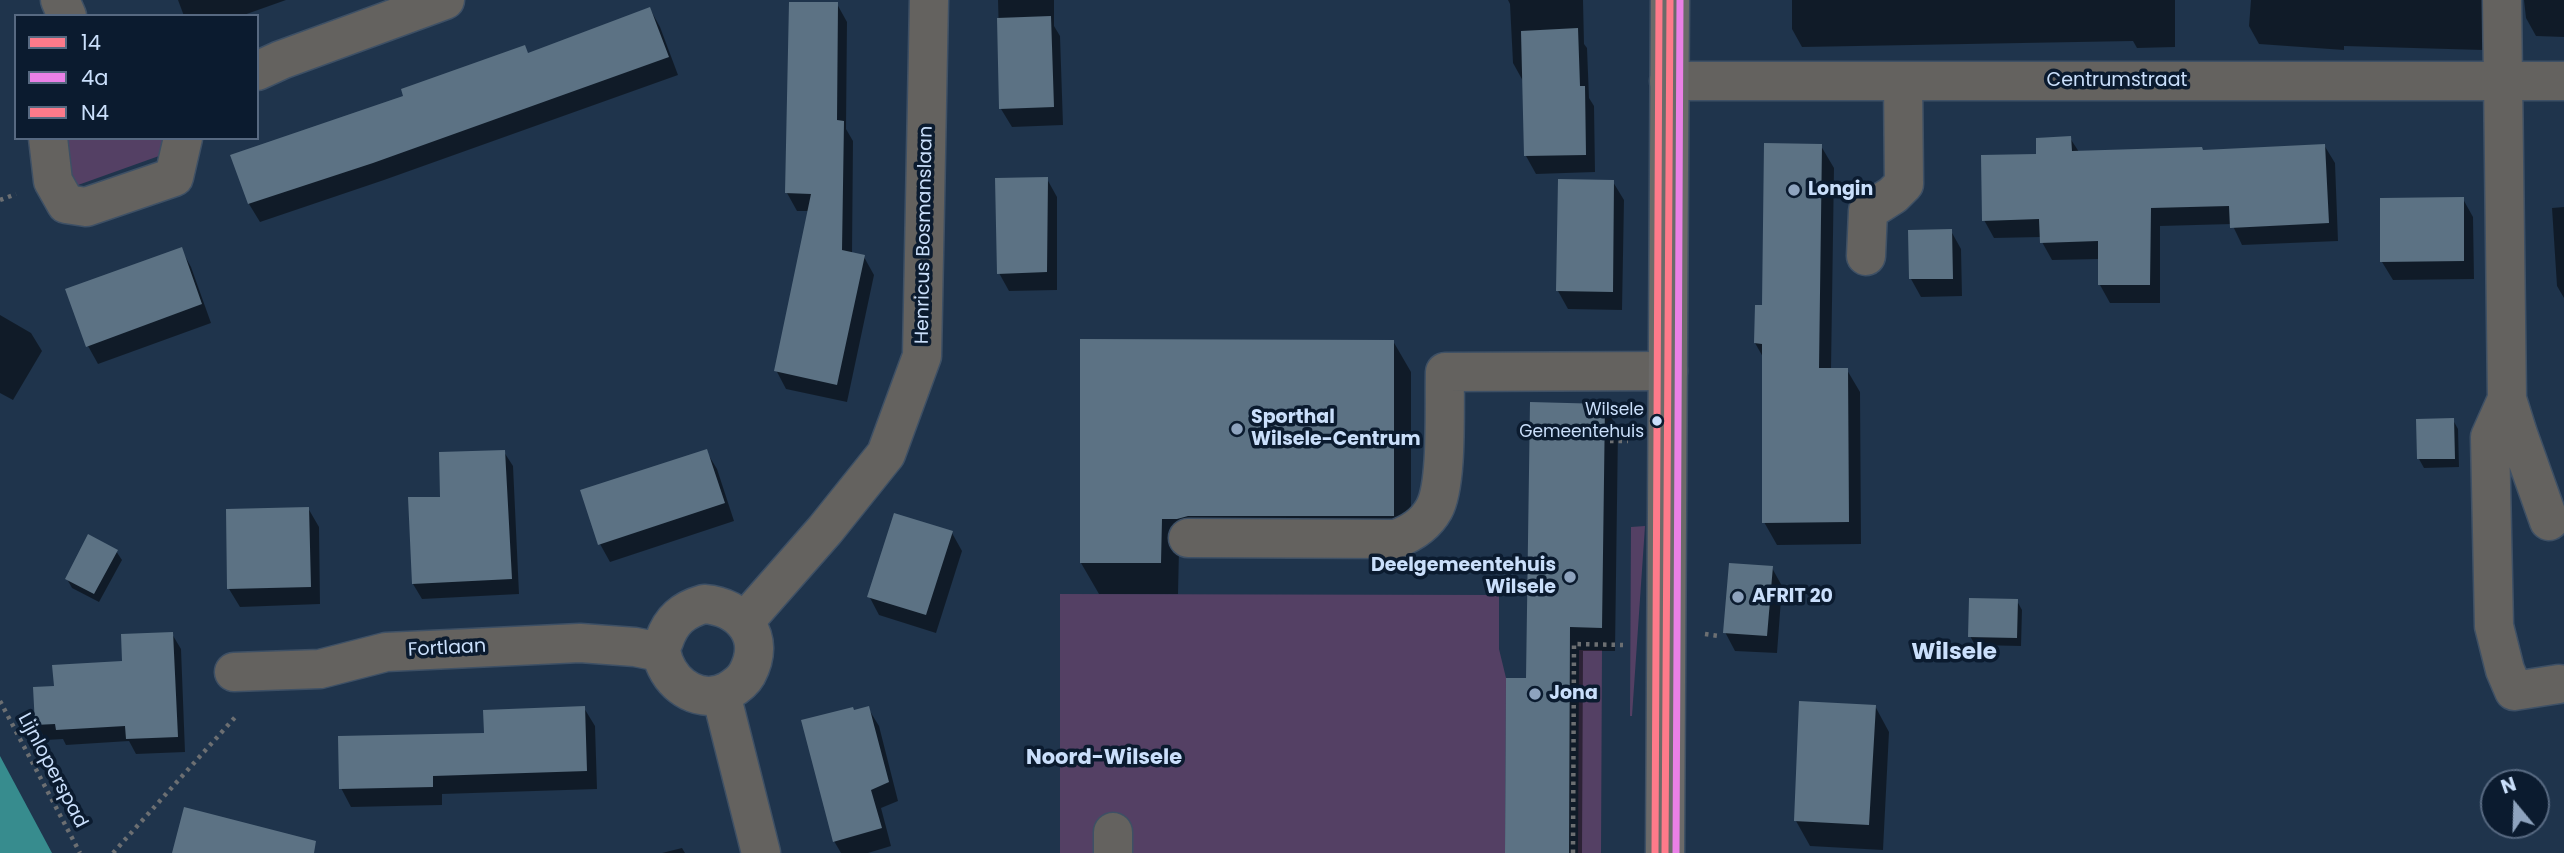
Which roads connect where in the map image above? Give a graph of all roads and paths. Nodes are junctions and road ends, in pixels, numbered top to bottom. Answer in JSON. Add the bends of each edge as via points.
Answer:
{"nodes":[{"id":1,"x":445,"y":0,"type":"edge"},
{"id":2,"x":929,"y":0,"type":"edge"},
{"id":3,"x":1670,"y":0,"type":"edge"},
{"id":4,"x":2502,"y":0,"type":"edge"},
{"id":5,"x":259,"y":70,"type":"edge"},
{"id":6,"x":2564,"y":80,"type":"edge"},
{"id":7,"x":1669,"y":81,"type":"junction"},
{"id":8,"x":1903,"y":81,"type":"junction"},
{"id":9,"x":2503,"y":81,"type":"junction"},
{"id":10,"x":48,"y":140,"type":"edge"},
{"id":11,"x":183,"y":140,"type":"edge"},
{"id":12,"x":1866,"y":256,"type":"dead end"},
{"id":13,"x":1668,"y":371,"type":"junction"},
{"id":14,"x":2507,"y":399,"type":"junction"},
{"id":15,"x":2549,"y":521,"type":"dead end"},
{"id":16,"x":1188,"y":538,"type":"dead end"},
{"id":17,"x":745,"y":621,"type":"junction"},
{"id":18,"x":1623,"y":645,"type":"dead end"},
{"id":19,"x":660,"y":652,"type":"junction"},
{"id":20,"x":249,"y":672,"type":"joint"},
{"id":21,"x":2558,"y":684,"type":"dead end"},
{"id":22,"x":721,"y":694,"type":"junction"},
{"id":23,"x":0,"y":701,"type":"edge"},
{"id":24,"x":80,"y":853,"type":"edge"},
{"id":25,"x":113,"y":853,"type":"edge"},
{"id":26,"x":761,"y":853,"type":"edge"},
{"id":27,"x":1573,"y":853,"type":"edge"},
{"id":28,"x":1665,"y":853,"type":"edge"}],
"edges":[{"from":1,"to":5,"type":"street"},
{"from":2,"to":17,"type":"street","name":"Henricus Bosmanslaan","via":[[922,356],[886,454]]},
{"from":3,"to":7,"type":"main road"},
{"from":4,"to":9,"type":"street"},
{"from":6,"to":9,"type":"street","name":"Centrumstraat"},
{"from":7,"to":8,"type":"street","name":"Centrumstraat"},
{"from":7,"to":13,"type":"main road"},
{"from":8,"to":9,"type":"street","name":"Centrumstraat"},
{"from":8,"to":12,"type":"street","via":[[1904,184],[1868,211]]},
{"from":9,"to":14,"type":"street"},
{"from":10,"to":11,"type":"street","via":[[53,181],[66,204],[86,207],[174,177]]},
{"from":13,"to":16,"type":"street","via":[[1445,372],[1442,487],[1434,510],[1415,531],[1396,539]]},
{"from":13,"to":28,"type":"main road"},
{"from":14,"to":15,"type":"street"},
{"from":14,"to":21,"type":"street","via":[[2490,437],[2494,626],[2514,691]]},
{"from":17,"to":19,"type":"street","via":[[719,605],[689,608],[668,629]]},
{"from":17,"to":22,"type":"street","via":[[755,649],[752,664],[746,678]]},
{"from":18,"to":27,"type":"path","via":[[1574,643]]},
{"from":19,"to":20,"type":"street","name":"Fortlaan","via":[[580,643],[427,650],[386,652],[320,669]]},
{"from":19,"to":22,"type":"street","via":[[668,673],[691,693]]},
{"from":20,"to":25,"type":"path","via":[[246,706]]},
{"from":22,"to":26,"type":"street"},
{"from":23,"to":24,"type":"path","name":"Lijnloperspad"}]}
